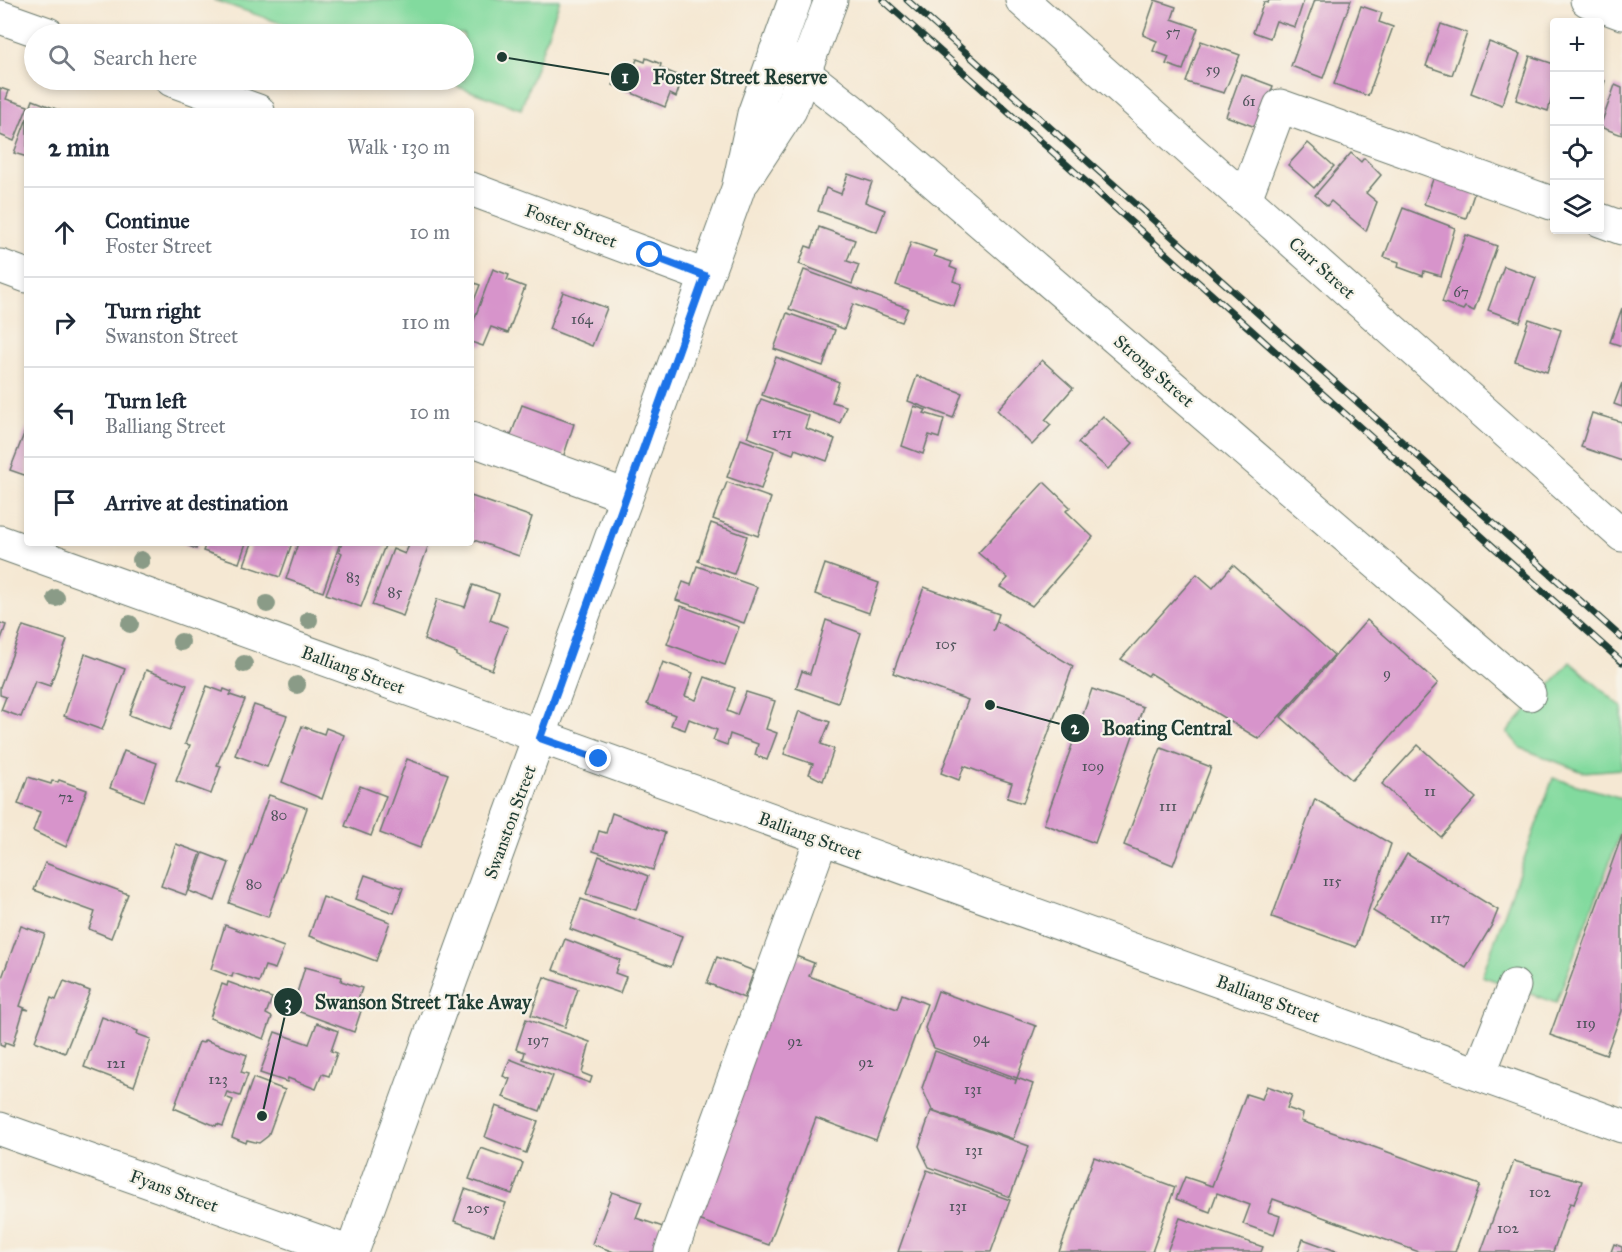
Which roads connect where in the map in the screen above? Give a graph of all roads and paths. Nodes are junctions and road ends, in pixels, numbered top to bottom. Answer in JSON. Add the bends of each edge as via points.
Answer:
{"nodes":[{"id":1,"x":795,"y":0,"type":"edge"},
{"id":2,"x":831,"y":0,"type":"edge"},
{"id":3,"x":1022,"y":0,"type":"edge"},
{"id":4,"x":1587,"y":0,"type":"edge"},
{"id":5,"x":1622,"y":12,"type":"edge"},
{"id":6,"x":0,"y":17,"type":"edge"},
{"id":7,"x":24,"y":26,"type":"edge"},
{"id":8,"x":776,"y":51,"type":"junction"},
{"id":9,"x":804,"y":72,"type":"junction"},
{"id":10,"x":200,"y":90,"type":"edge"},
{"id":11,"x":250,"y":108,"type":"edge"},
{"id":12,"x":738,"y":189,"type":"junction"},
{"id":13,"x":474,"y":190,"type":"edge"},
{"id":14,"x":1245,"y":199,"type":"junction"},
{"id":15,"x":1550,"y":203,"type":"edge"},
{"id":16,"x":1604,"y":222,"type":"edge"},
{"id":17,"x":1622,"y":228,"type":"edge"},
{"id":18,"x":0,"y":266,"type":"edge"},
{"id":19,"x":24,"y":275,"type":"edge"},
{"id":20,"x":705,"y":276,"type":"junction"},
{"id":21,"x":474,"y":440,"type":"edge"},
{"id":22,"x":626,"y":496,"type":"junction"},
{"id":23,"x":1622,"y":535,"type":"edge"},
{"id":24,"x":0,"y":542,"type":"edge"},
{"id":25,"x":1529,"y":694,"type":"dead end"},
{"id":26,"x":540,"y":738,"type":"junction"},
{"id":27,"x":821,"y":840,"type":"junction"},
{"id":28,"x":1514,"y":986,"type":"dead end"},
{"id":29,"x":1479,"y":1074,"type":"junction"},
{"id":30,"x":1622,"y":1126,"type":"edge"},
{"id":31,"x":0,"y":1129,"type":"edge"},
{"id":32,"x":350,"y":1252,"type":"edge"},
{"id":33,"x":671,"y":1252,"type":"edge"}],
"edges":[{"from":1,"to":8,"type":"street","name":"Swanston Street"},
{"from":2,"to":9,"type":"street","name":"Swanston Street"},
{"from":3,"to":14,"type":"street","name":"Carr Street"},
{"from":4,"to":5,"type":"street"},
{"from":6,"to":7,"type":"street"},
{"from":8,"to":9,"type":"street","name":"Strong Street"},
{"from":8,"to":12,"type":"street","name":"Swanston Street","via":[[747,139]]},
{"from":9,"to":12,"type":"street","name":"Swanston Street","via":[[782,125]]},
{"from":9,"to":25,"type":"street","name":"Strong Street"},
{"from":10,"to":11,"type":"street"},
{"from":12,"to":20,"type":"street","name":"Swanston Street"},
{"from":13,"to":20,"type":"street","name":"Foster Street"},
{"from":14,"to":15,"type":"street","via":[[1280,106]]},
{"from":14,"to":23,"type":"street","name":"Carr Street"},
{"from":16,"to":17,"type":"street"},
{"from":18,"to":19,"type":"street"},
{"from":20,"to":22,"type":"street","name":"Swanston Street"},
{"from":21,"to":22,"type":"street"},
{"from":22,"to":26,"type":"street","name":"Swanston Street"},
{"from":24,"to":26,"type":"street","name":"Balliang Street"},
{"from":26,"to":27,"type":"street","name":"Balliang Street"},
{"from":26,"to":32,"type":"street","name":"Swanston Street"},
{"from":27,"to":29,"type":"street","name":"Balliang Street"},
{"from":27,"to":33,"type":"street"},
{"from":28,"to":29,"type":"street"},
{"from":29,"to":30,"type":"street","name":"Balliang Street"},
{"from":31,"to":32,"type":"street","name":"Fyans Street"}]}
